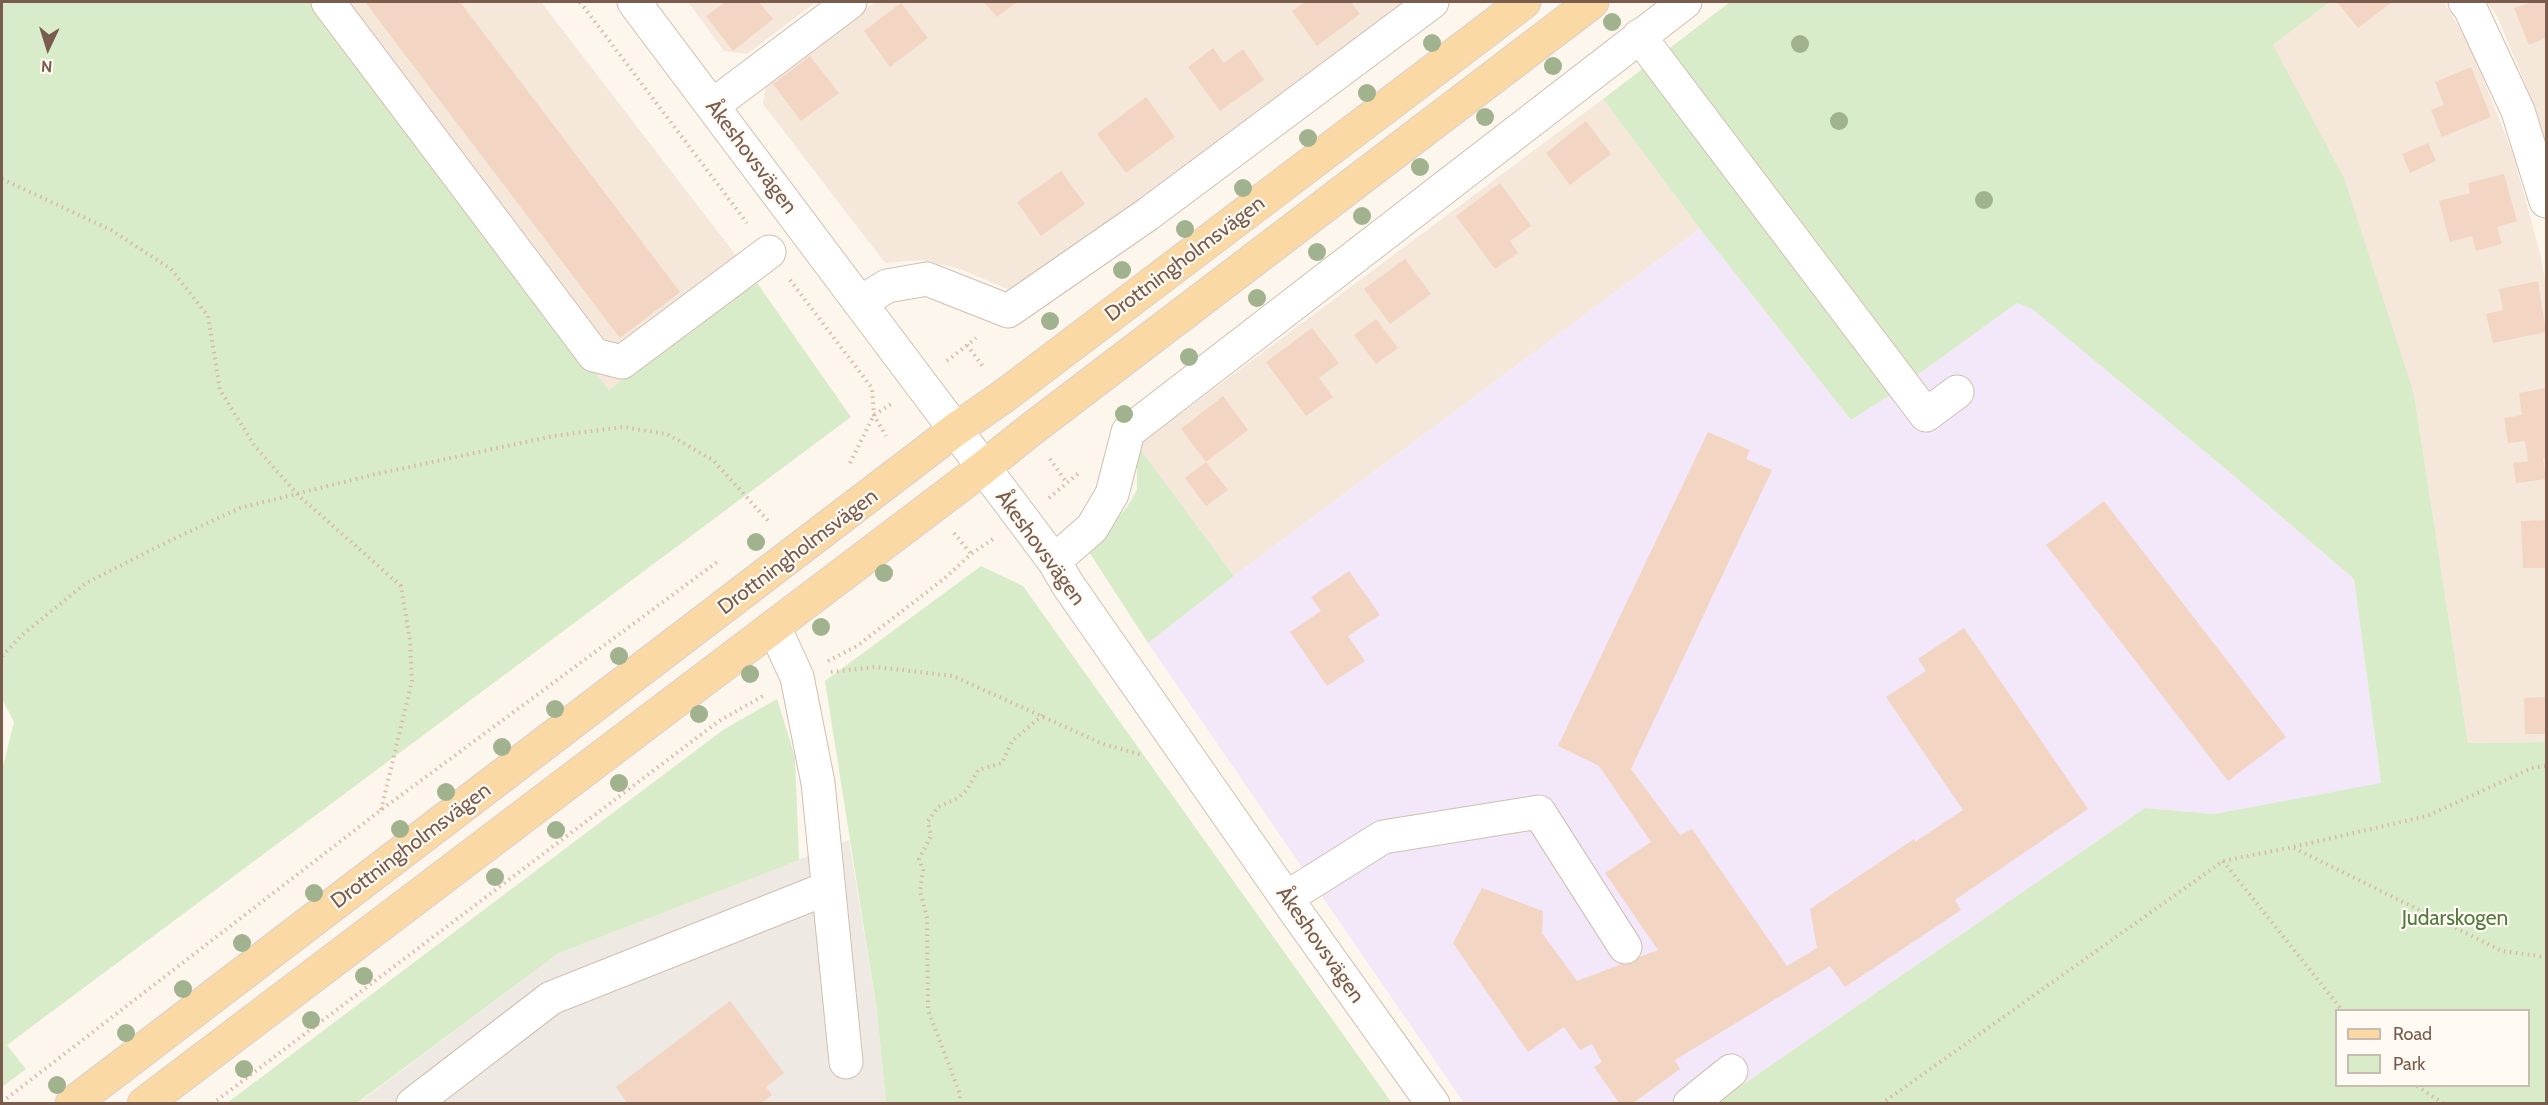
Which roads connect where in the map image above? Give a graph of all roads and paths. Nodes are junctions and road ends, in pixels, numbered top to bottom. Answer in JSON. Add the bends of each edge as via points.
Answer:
{"nodes":[{"id":1,"x":328,"y":2,"type":"edge"},
{"id":2,"x":580,"y":2,"type":"edge"},
{"id":3,"x":634,"y":2,"type":"edge"},
{"id":4,"x":850,"y":2,"type":"edge"},
{"id":5,"x":1432,"y":2,"type":"edge"},
{"id":6,"x":1524,"y":2,"type":"edge"},
{"id":7,"x":1592,"y":2,"type":"edge"},
{"id":8,"x":1685,"y":2,"type":"edge"},
{"id":9,"x":2464,"y":2,"type":"edge"},
{"id":10,"x":1640,"y":36,"type":"junction"},
{"id":11,"x":712,"y":106,"type":"junction"},
{"id":12,"x":2,"y":179,"type":"edge"},
{"id":13,"x":2547,"y":201,"type":"edge"},
{"id":14,"x":769,"y":252,"type":"junction"},
{"id":15,"x":860,"y":303,"type":"junction"},
{"id":16,"x":1008,"y":311,"type":"junction"},
{"id":17,"x":919,"y":383,"type":"junction"},
{"id":18,"x":1957,"y":392,"type":"dead end"},
{"id":19,"x":874,"y":415,"type":"junction"},
{"id":20,"x":955,"y":430,"type":"junction"},
{"id":21,"x":983,"y":468,"type":"junction"},
{"id":22,"x":1084,"y":468,"type":"dead end"},
{"id":23,"x":841,"y":471,"type":"dead end"},
{"id":24,"x":298,"y":495,"type":"junction"},
{"id":25,"x":779,"y":516,"type":"dead end"},
{"id":26,"x":1022,"y":520,"type":"junction"},
{"id":27,"x":770,"y":523,"type":"junction"},
{"id":28,"x":761,"y":530,"type":"dead end"},
{"id":29,"x":723,"y":558,"type":"dead end"},
{"id":30,"x":1054,"y":561,"type":"junction"},
{"id":31,"x":774,"y":627,"type":"junction"},
{"id":32,"x":2,"y":656,"type":"edge"},
{"id":33,"x":796,"y":677,"type":"junction"},
{"id":34,"x":1042,"y":715,"type":"junction"},
{"id":35,"x":1146,"y":756,"type":"dead end"},
{"id":36,"x":2547,"y":766,"type":"edge"},
{"id":37,"x":381,"y":810,"type":"junction"},
{"id":38,"x":2293,"y":847,"type":"junction"},
{"id":39,"x":2223,"y":861,"type":"junction"},
{"id":40,"x":828,"y":888,"type":"junction"},
{"id":41,"x":1287,"y":898,"type":"junction"},
{"id":42,"x":1624,"y":947,"type":"dead end"},
{"id":43,"x":2547,"y":957,"type":"edge"},
{"id":44,"x":2340,"y":1009,"type":"edge"},
{"id":45,"x":846,"y":1062,"type":"dead end"},
{"id":46,"x":1731,"y":1071,"type":"dead end"},
{"id":47,"x":2418,"y":1087,"type":"edge"},
{"id":48,"x":2,"y":1102,"type":"edge"},
{"id":49,"x":72,"y":1104,"type":"edge"},
{"id":50,"x":144,"y":1104,"type":"edge"},
{"id":51,"x":212,"y":1104,"type":"edge"},
{"id":52,"x":413,"y":1104,"type":"edge"},
{"id":53,"x":959,"y":1104,"type":"edge"},
{"id":54,"x":1433,"y":1104,"type":"edge"},
{"id":55,"x":1690,"y":1104,"type":"edge"},
{"id":56,"x":1881,"y":1104,"type":"edge"},
{"id":57,"x":2444,"y":1104,"type":"edge"}],
"edges":[{"from":1,"to":14,"type":"street","via":[[594,355],[622,362]]},
{"from":2,"to":14,"type":"path"},
{"from":3,"to":11,"type":"street","name":"Åkeshovsvägen"},
{"from":4,"to":11,"type":"street"},
{"from":5,"to":16,"type":"street","via":[[1148,214]]},
{"from":6,"to":20,"type":"main road","name":"Drottningholmsvägen"},
{"from":7,"to":21,"type":"main road","name":"Drottningholmsvägen"},
{"from":8,"to":10,"type":"street"},
{"from":9,"to":13,"type":"street","via":[[2518,111]]},
{"from":10,"to":18,"type":"street","via":[[1926,415]]},
{"from":10,"to":30,"type":"street","via":[[1128,432],[1112,494],[1092,528]]},
{"from":11,"to":15,"type":"street","name":"Åkeshovsvägen"},
{"from":12,"to":24,"type":"path","via":[[111,230],[171,269],[208,316],[220,390],[254,445]]},
{"from":14,"to":19,"type":"path","via":[[872,388]]},
{"from":15,"to":16,"type":"street","via":[[887,286],[927,279]]},
{"from":15,"to":17,"type":"street","name":"Åkeshovsvägen"},
{"from":16,"to":17,"type":"path","name":"Drottningholmsvägen"},
{"from":17,"to":19,"type":"path","name":"Drottningholmsvägen"},
{"from":17,"to":20,"type":"street","name":"Åkeshovsvägen"},
{"from":19,"to":23,"type":"path","name":"Drottningholmsvägen","via":[[850,464]]},
{"from":20,"to":21,"type":"street","name":"Åkeshovsvägen"},
{"from":20,"to":49,"type":"main road","name":"Drottningholmsvägen"},
{"from":21,"to":26,"type":"street","name":"Åkeshovsvägen"},
{"from":21,"to":31,"type":"main road","name":"Drottningholmsvägen"},
{"from":22,"to":26,"type":"path"},
{"from":24,"to":27,"type":"path","via":[[554,436],[622,427],[667,434],[713,460]]},
{"from":24,"to":32,"type":"path","via":[[240,508],[86,584]]},
{"from":24,"to":37,"type":"path","via":[[401,586],[412,681]]},
{"from":25,"to":27,"type":"path","name":"Drottningholmsvägen"},
{"from":26,"to":30,"type":"street","name":"Åkeshovsvägen"},
{"from":26,"to":33,"type":"path","via":[[971,554],[856,646]]},
{"from":27,"to":28,"type":"path","name":"Drottningholmsvägen"},
{"from":29,"to":37,"type":"path","name":"Drottningholmsvägen"},
{"from":30,"to":41,"type":"street","name":"Åkeshovsvägen"},
{"from":31,"to":33,"type":"street"},
{"from":31,"to":50,"type":"main road","name":"Drottningholmsvägen"},
{"from":33,"to":34,"type":"path","via":[[876,667],[953,676]]},
{"from":33,"to":40,"type":"street","via":[[818,783]]},
{"from":33,"to":51,"type":"path","via":[[719,721]]},
{"from":34,"to":35,"type":"path","via":[[1103,744]]},
{"from":34,"to":53,"type":"path","via":[[1012,741],[1002,763],[978,770],[967,790],[938,807],[928,821],[931,836],[919,859],[923,870],[920,891],[927,918],[928,1010],[960,1094]]},
{"from":36,"to":38,"type":"path","via":[[2532,768],[2427,816]]},
{"from":37,"to":48,"type":"path","name":"Drottningholmsvägen"},
{"from":38,"to":39,"type":"path"},
{"from":38,"to":43,"type":"path","via":[[2502,951]]},
{"from":39,"to":44,"type":"path"},
{"from":39,"to":56,"type":"path"},
{"from":40,"to":45,"type":"street"},
{"from":40,"to":52,"type":"street","via":[[551,998]]},
{"from":41,"to":42,"type":"street","via":[[1383,837],[1539,812]]},
{"from":41,"to":54,"type":"street","name":"Åkeshovsvägen"},
{"from":46,"to":55,"type":"street"},
{"from":47,"to":57,"type":"path"}]}
